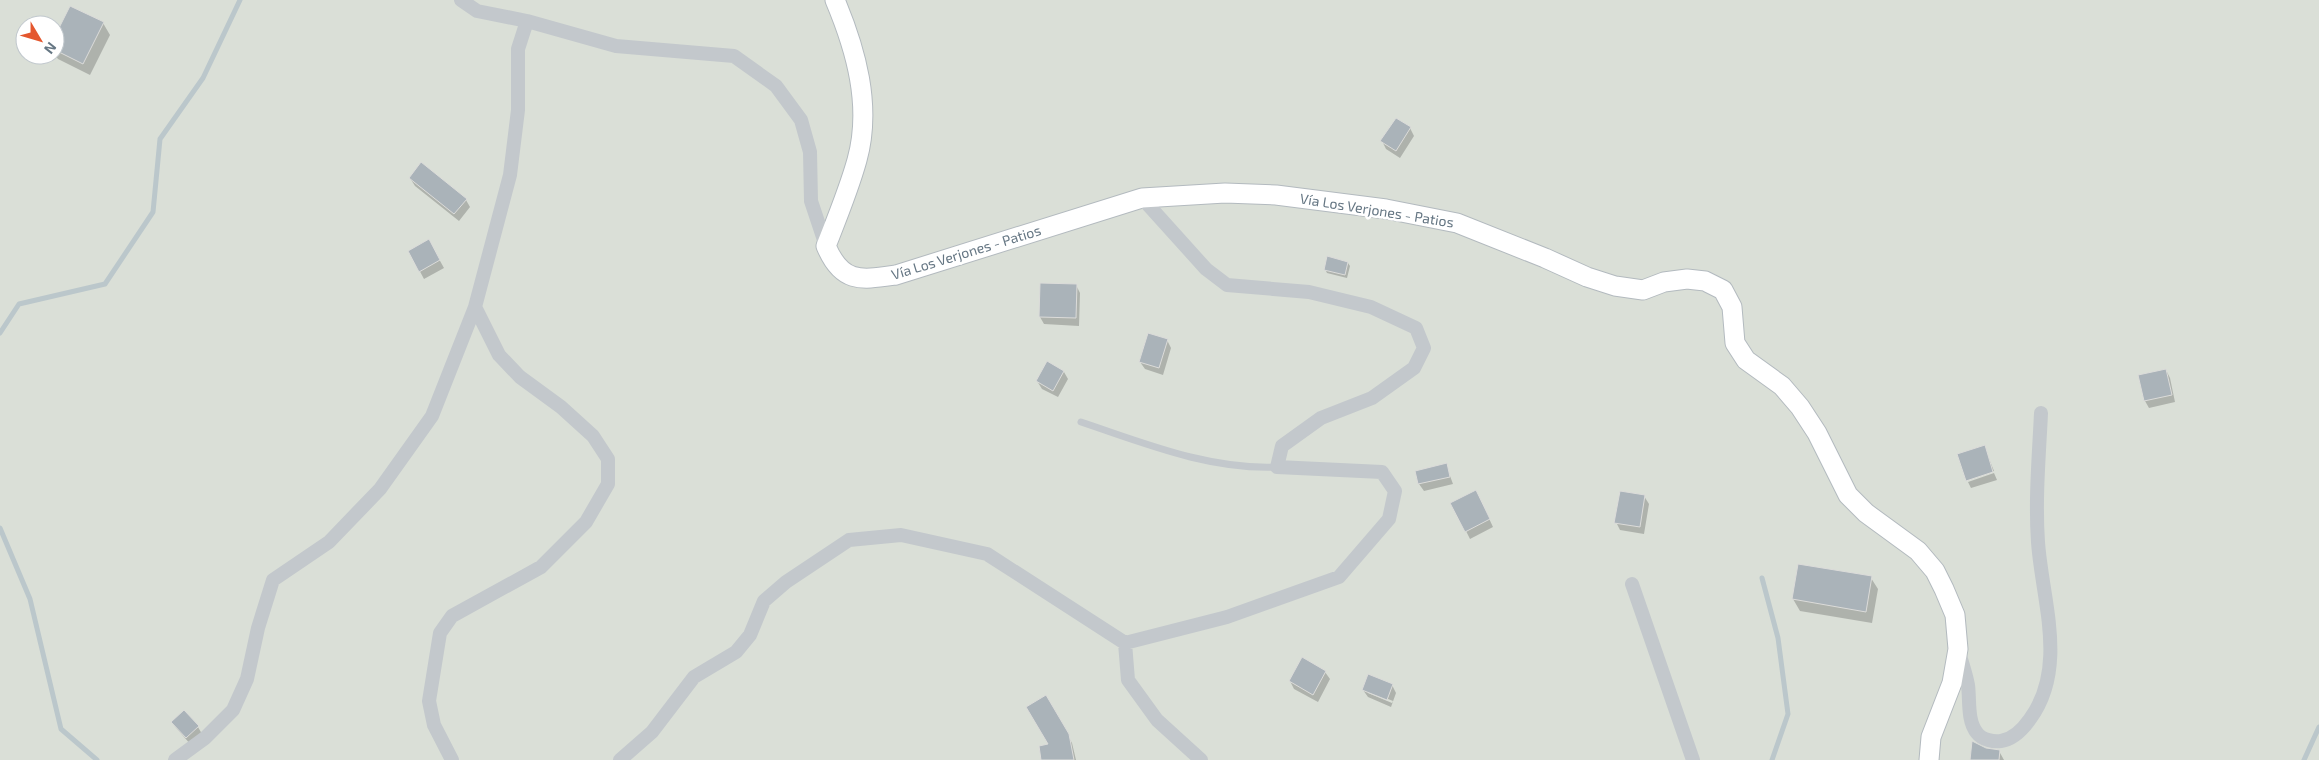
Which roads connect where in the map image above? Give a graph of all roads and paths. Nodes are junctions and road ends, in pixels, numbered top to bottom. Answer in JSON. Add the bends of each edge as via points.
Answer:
{"nodes":[{"id":1,"x":461,"y":0,"type":"edge"},
{"id":2,"x":835,"y":0,"type":"edge"},
{"id":3,"x":527,"y":21,"type":"junction"},
{"id":4,"x":1142,"y":198,"type":"junction"},
{"id":5,"x":826,"y":246,"type":"junction"},
{"id":6,"x":475,"y":307,"type":"junction"},
{"id":7,"x":2041,"y":413,"type":"dead end"},
{"id":8,"x":1081,"y":422,"type":"dead end"},
{"id":9,"x":1276,"y":467,"type":"junction"},
{"id":10,"x":1632,"y":584,"type":"dead end"},
{"id":11,"x":1126,"y":643,"type":"junction"},
{"id":12,"x":1958,"y":649,"type":"junction"},
{"id":13,"x":175,"y":760,"type":"edge"},
{"id":14,"x":452,"y":760,"type":"edge"},
{"id":15,"x":620,"y":760,"type":"edge"},
{"id":16,"x":1201,"y":760,"type":"edge"},
{"id":17,"x":1693,"y":760,"type":"edge"},
{"id":18,"x":1929,"y":760,"type":"edge"}],
"edges":[{"from":1,"to":3,"type":"street","via":[[477,11]]},
{"from":2,"to":5,"type":"street","via":[[858,65],[862,124],[857,159]]},
{"from":3,"to":5,"type":"street","via":[[616,46],[734,56],[776,86],[801,120],[810,152],[811,201]]},
{"from":3,"to":6,"type":"street","via":[[518,49],[518,110],[510,175]]},
{"from":4,"to":5,"type":"street","name":"Vía Los Verjones - Patios","via":[[880,278],[864,280],[848,275],[832,259]]},
{"from":4,"to":9,"type":"street","via":[[1206,269],[1227,285],[1310,292],[1371,307],[1416,328],[1424,348],[1414,368],[1372,398],[1321,418],[1282,446]]},
{"from":4,"to":12,"type":"street","name":"Vía Los Verjones - Patios","via":[[1225,193],[1276,195],[1386,209],[1457,223],[1615,286],[1642,290],[1664,282],[1705,280],[1723,290],[1732,307],[1735,343],[1746,360],[1782,386],[1800,407],[1848,495],[1866,513],[1918,551],[1935,571],[1955,616]]},
{"from":6,"to":13,"type":"street","via":[[432,416],[380,489],[329,542],[273,580],[247,679],[233,710],[205,738]]},
{"from":6,"to":14,"type":"street","via":[[499,355],[520,377],[593,436],[608,459],[608,484],[586,522],[541,567],[452,616],[440,633],[429,701],[434,724]]},
{"from":7,"to":12,"type":"street","via":[[2038,542],[2051,652],[2048,680],[2041,702],[2016,736],[2002,741],[1988,740],[1977,734],[1971,720],[1968,685]]},
{"from":8,"to":9,"type":"lane","via":[[1184,456],[1248,468]]},
{"from":9,"to":11,"type":"street","via":[[1382,472],[1395,490],[1389,520],[1339,577],[1227,617]]},
{"from":10,"to":17,"type":"street"},
{"from":11,"to":15,"type":"street","via":[[987,554],[901,535],[850,540],[786,582],[764,601],[750,635],[736,652],[694,677],[652,732]]},
{"from":11,"to":16,"type":"street","via":[[1128,680],[1157,720]]},
{"from":12,"to":18,"type":"street","name":"Vía Los Verjones - Patios","via":[[1952,683],[1931,737]]}]}
